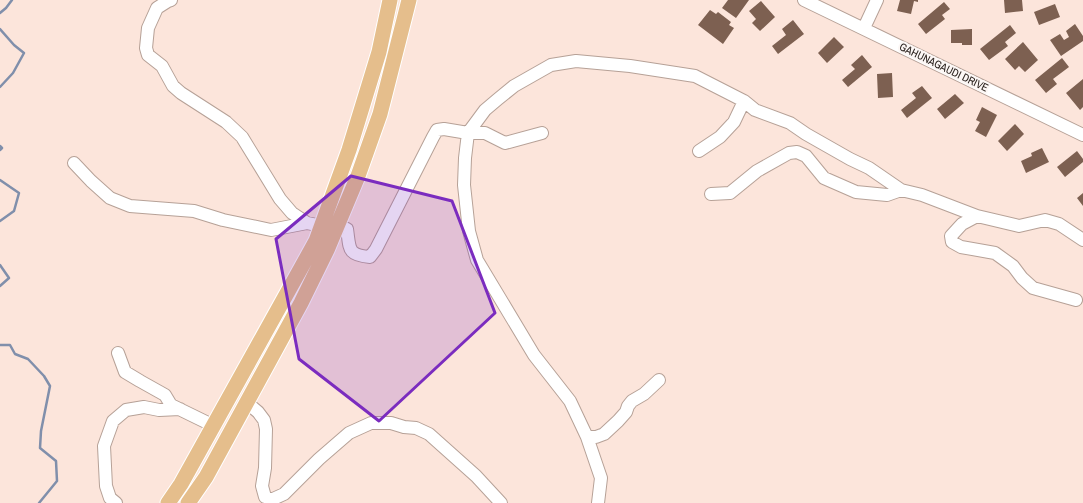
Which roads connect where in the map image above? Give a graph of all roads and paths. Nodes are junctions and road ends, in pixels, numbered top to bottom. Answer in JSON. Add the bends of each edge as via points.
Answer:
{"nodes":[{"id":1,"x":171,"y":0,"type":"edge"},
{"id":2,"x":390,"y":0,"type":"edge"},
{"id":3,"x":410,"y":0,"type":"edge"},
{"id":4,"x":804,"y":0,"type":"edge"},
{"id":5,"x":877,"y":0,"type":"edge"},
{"id":6,"x":864,"y":28,"type":"junction"},
{"id":7,"x":744,"y":101,"type":"junction"},
{"id":8,"x":468,"y":133,"type":"junction"},
{"id":9,"x":542,"y":133,"type":"dead end"},
{"id":10,"x":1083,"y":135,"type":"edge"},
{"id":11,"x":699,"y":151,"type":"dead end"},
{"id":12,"x":74,"y":163,"type":"dead end"},
{"id":13,"x":901,"y":190,"type":"junction"},
{"id":14,"x":711,"y":194,"type":"dead end"},
{"id":15,"x":977,"y":216,"type":"junction"},
{"id":16,"x":307,"y":223,"type":"junction"},
{"id":17,"x":338,"y":225,"type":"junction"},
{"id":18,"x":322,"y":226,"type":"junction"},
{"id":19,"x":1083,"y":240,"type":"edge"},
{"id":20,"x":1076,"y":300,"type":"dead end"},
{"id":21,"x":118,"y":353,"type":"dead end"},
{"id":22,"x":658,"y":380,"type":"dead end"},
{"id":23,"x":246,"y":402,"type":"junction"},
{"id":24,"x":180,"y":409,"type":"junction"},
{"id":25,"x":214,"y":426,"type":"junction"},
{"id":26,"x":587,"y":437,"type":"junction"},
{"id":27,"x":264,"y":500,"type":"edge"},
{"id":28,"x":116,"y":503,"type":"edge"},
{"id":29,"x":168,"y":503,"type":"edge"},
{"id":30,"x":188,"y":503,"type":"edge"},
{"id":31,"x":501,"y":503,"type":"edge"},
{"id":32,"x":598,"y":503,"type":"edge"}],
"edges":[{"from":1,"to":16,"type":"street","via":[[157,8],[148,28],[148,55],[162,66],[173,86],[226,122],[242,138],[280,199],[292,213]]},
{"from":2,"to":18,"type":"main road","via":[[379,52]]},
{"from":3,"to":17,"type":"main road","via":[[380,114]]},
{"from":4,"to":6,"type":"street","name":"GAHUNAGAUDI DRIVE"},
{"from":5,"to":6,"type":"street"},
{"from":6,"to":10,"type":"street","name":"GAHUNAGAUDI DRIVE"},
{"from":7,"to":8,"type":"street","via":[[695,76],[576,61],[551,65],[514,86],[484,110]]},
{"from":7,"to":11,"type":"street","via":[[734,122],[720,137]]},
{"from":7,"to":13,"type":"street","via":[[755,110],[790,123],[869,168]]},
{"from":8,"to":9,"type":"street","via":[[485,133],[505,143]]},
{"from":8,"to":17,"type":"street","via":[[437,130],[370,258],[358,256],[350,249],[347,229]]},
{"from":8,"to":26,"type":"street","via":[[464,185],[469,231],[477,260],[534,355],[570,401]]},
{"from":12,"to":16,"type":"street","via":[[110,198],[130,206],[194,211],[271,230]]},
{"from":13,"to":14,"type":"street","via":[[887,195],[856,192],[824,178],[806,156],[797,152],[789,153],[757,171],[730,193]]},
{"from":13,"to":15,"type":"street","via":[[922,195]]},
{"from":15,"to":19,"type":"street","via":[[1019,226],[1045,220],[1058,224]]},
{"from":15,"to":20,"type":"street","via":[[962,224],[951,236],[952,242],[962,247],[996,253],[1034,288]]},
{"from":16,"to":18,"type":"street"},
{"from":17,"to":18,"type":"street"},
{"from":17,"to":23,"type":"main road","via":[[301,303]]},
{"from":18,"to":25,"type":"main road"},
{"from":21,"to":24,"type":"street","via":[[125,372],[165,395],[171,405]]},
{"from":22,"to":26,"type":"street","via":[[644,394],[632,401],[622,417],[604,434]]},
{"from":23,"to":27,"type":"street","via":[[264,420],[266,429],[262,486]]},
{"from":23,"to":30,"type":"main road","via":[[206,477]]},
{"from":24,"to":25,"type":"street"},
{"from":24,"to":28,"type":"street","via":[[159,410],[144,407],[126,410],[112,421],[104,446],[106,486],[110,498]]},
{"from":25,"to":29,"type":"main road"},
{"from":26,"to":32,"type":"street","via":[[601,478]]},
{"from":27,"to":31,"type":"street","via":[[284,494],[348,433],[371,423],[391,423],[416,428],[429,434],[476,476]]}]}
